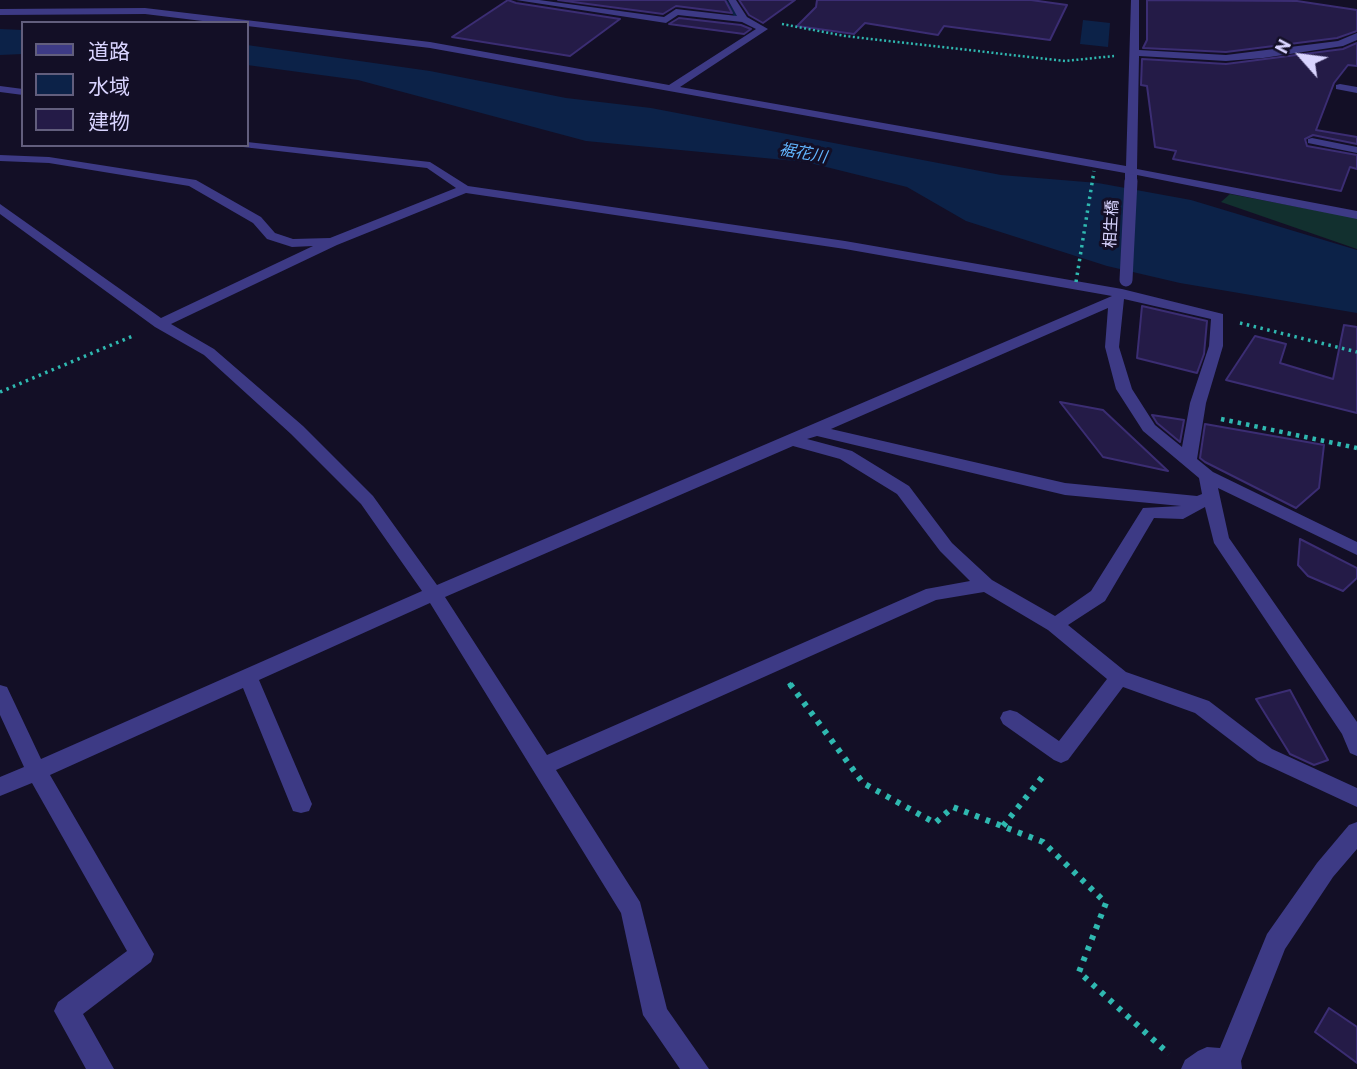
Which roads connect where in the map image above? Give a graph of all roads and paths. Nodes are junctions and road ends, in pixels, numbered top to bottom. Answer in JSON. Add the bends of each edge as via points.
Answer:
{"nodes":[{"id":1,"x":157,"y":0,"type":"edge"},
{"id":2,"x":520,"y":0,"type":"edge"},
{"id":3,"x":732,"y":0,"type":"edge"},
{"id":4,"x":1135,"y":0,"type":"edge"},
{"id":5,"x":145,"y":11,"type":"junction"},
{"id":6,"x":0,"y":12,"type":"edge"},
{"id":7,"x":744,"y":19,"type":"junction"},
{"id":8,"x":228,"y":21,"type":"edge"},
{"id":9,"x":248,"y":23,"type":"edge"},
{"id":10,"x":1357,"y":36,"type":"edge"},
{"id":11,"x":1134,"y":53,"type":"junction"},
{"id":12,"x":1122,"y":56,"type":"dead end"},
{"id":13,"x":1340,"y":87,"type":"dead end"},
{"id":14,"x":0,"y":89,"type":"edge"},
{"id":15,"x":671,"y":89,"type":"junction"},
{"id":16,"x":1357,"y":90,"type":"edge"},
{"id":17,"x":21,"y":92,"type":"edge"},
{"id":18,"x":1312,"y":141,"type":"dead end"},
{"id":19,"x":248,"y":145,"type":"edge"},
{"id":20,"x":1357,"y":150,"type":"edge"},
{"id":21,"x":0,"y":158,"type":"edge"},
{"id":22,"x":1094,"y":171,"type":"dead end"},
{"id":23,"x":1131,"y":176,"type":"junction"},
{"id":24,"x":465,"y":189,"type":"junction"},
{"id":25,"x":0,"y":208,"type":"edge"},
{"id":26,"x":1357,"y":214,"type":"edge"},
{"id":27,"x":332,"y":242,"type":"junction"},
{"id":28,"x":1076,"y":282,"type":"dead end"},
{"id":29,"x":1121,"y":291,"type":"junction"},
{"id":30,"x":1218,"y":317,"type":"junction"},
{"id":31,"x":160,"y":324,"type":"junction"},
{"id":32,"x":1357,"y":352,"type":"edge"},
{"id":33,"x":0,"y":392,"type":"edge"},
{"id":34,"x":1197,"y":414,"type":"junction"},
{"id":35,"x":817,"y":431,"type":"junction"},
{"id":36,"x":795,"y":441,"type":"junction"},
{"id":37,"x":1357,"y":448,"type":"edge"},
{"id":38,"x":1188,"y":461,"type":"junction"},
{"id":39,"x":1205,"y":491,"type":"junction"},
{"id":40,"x":1357,"y":549,"type":"edge"},
{"id":41,"x":986,"y":585,"type":"junction"},
{"id":42,"x":434,"y":594,"type":"junction"},
{"id":43,"x":1055,"y":625,"type":"junction"},
{"id":44,"x":774,"y":663,"type":"junction"},
{"id":45,"x":248,"y":677,"type":"junction"},
{"id":46,"x":1119,"y":678,"type":"junction"},
{"id":47,"x":0,"y":693,"type":"edge"},
{"id":48,"x":1010,"y":718,"type":"dead end"},
{"id":49,"x":1357,"y":747,"type":"edge"},
{"id":50,"x":1061,"y":754,"type":"junction"},
{"id":51,"x":542,"y":767,"type":"junction"},
{"id":52,"x":37,"y":772,"type":"junction"},
{"id":53,"x":0,"y":787,"type":"edge"},
{"id":54,"x":1357,"y":798,"type":"edge"},
{"id":55,"x":301,"y":804,"type":"dead end"},
{"id":56,"x":1003,"y":826,"type":"junction"},
{"id":57,"x":1357,"y":832,"type":"edge"},
{"id":58,"x":1185,"y":1065,"type":"edge"},
{"id":59,"x":1229,"y":1065,"type":"edge"},
{"id":60,"x":101,"y":1069,"type":"edge"},
{"id":61,"x":696,"y":1069,"type":"edge"}],
"edges":[{"from":1,"to":5,"type":"street"},
{"from":2,"to":7,"type":"street","via":[[666,20],[677,12]]},
{"from":3,"to":7,"type":"street"},
{"from":4,"to":11,"type":"street","name":"相生橋"},
{"from":5,"to":6,"type":"street"},
{"from":5,"to":8,"type":"street"},
{"from":7,"to":12,"type":"path","via":[[845,36],[1065,61]]},
{"from":7,"to":15,"type":"street","via":[[763,29]]},
{"from":9,"to":15,"type":"street","via":[[430,45]]},
{"from":10,"to":11,"type":"street","via":[[1340,44],[1226,58]]},
{"from":11,"to":23,"type":"street","name":"相生橋"},
{"from":13,"to":16,"type":"street"},
{"from":14,"to":17,"type":"street"},
{"from":15,"to":23,"type":"street"},
{"from":18,"to":20,"type":"street"},
{"from":19,"to":24,"type":"street","via":[[430,165]]},
{"from":21,"to":27,"type":"street","via":[[48,160],[192,183],[257,220],[271,236],[292,243]]},
{"from":22,"to":28,"type":"path","bridge":true},
{"from":23,"to":26,"type":"street"},
{"from":23,"to":29,"type":"street","name":"相生橋","bridge":true},
{"from":24,"to":27,"type":"street"},
{"from":24,"to":29,"type":"street"},
{"from":25,"to":31,"type":"street"},
{"from":27,"to":31,"type":"street"},
{"from":29,"to":30,"type":"street"},
{"from":29,"to":35,"type":"street"},
{"from":29,"to":38,"type":"street","name":"相生橋","via":[[1112,346],[1124,389],[1149,428]]},
{"from":30,"to":32,"type":"path"},
{"from":30,"to":34,"type":"street","via":[[1216,346]]},
{"from":31,"to":33,"type":"path"},
{"from":31,"to":42,"type":"street","via":[[209,352],[296,430],[367,500]]},
{"from":34,"to":37,"type":"path"},
{"from":34,"to":38,"type":"street"},
{"from":35,"to":36,"type":"street"},
{"from":35,"to":39,"type":"street","via":[[1065,489]]},
{"from":36,"to":41,"type":"street","via":[[846,455],[903,490],[946,547]]},
{"from":36,"to":42,"type":"street"},
{"from":38,"to":39,"type":"street","name":"相生橋"},
{"from":39,"to":40,"type":"street"},
{"from":39,"to":43,"type":"street","via":[[1183,513],[1149,512],[1098,596]]},
{"from":39,"to":49,"type":"street","via":[[1220,539],[1352,731]]},
{"from":41,"to":43,"type":"street"},
{"from":41,"to":44,"type":"street","via":[[933,594]]},
{"from":42,"to":45,"type":"street"},
{"from":42,"to":51,"type":"street"},
{"from":43,"to":46,"type":"street"},
{"from":44,"to":51,"type":"street"},
{"from":44,"to":56,"type":"path","via":[[863,783],[935,823],[953,807]]},
{"from":45,"to":52,"type":"street"},
{"from":45,"to":55,"type":"street"},
{"from":46,"to":50,"type":"street"},
{"from":46,"to":54,"type":"street","via":[[1202,708],[1265,755]]},
{"from":47,"to":52,"type":"street"},
{"from":48,"to":50,"type":"street"},
{"from":50,"to":56,"type":"path"},
{"from":51,"to":61,"type":"street","via":[[632,910],[656,1015]]},
{"from":52,"to":53,"type":"street"},
{"from":52,"to":60,"type":"street","via":[[142,954],[67,1011]]},
{"from":56,"to":58,"type":"path","via":[[1044,842],[1106,903],[1079,972]]},
{"from":57,"to":59,"type":"street","via":[[1276,942]]},
{"from":58,"to":59,"type":"street","via":[[1207,1060]]}]}
